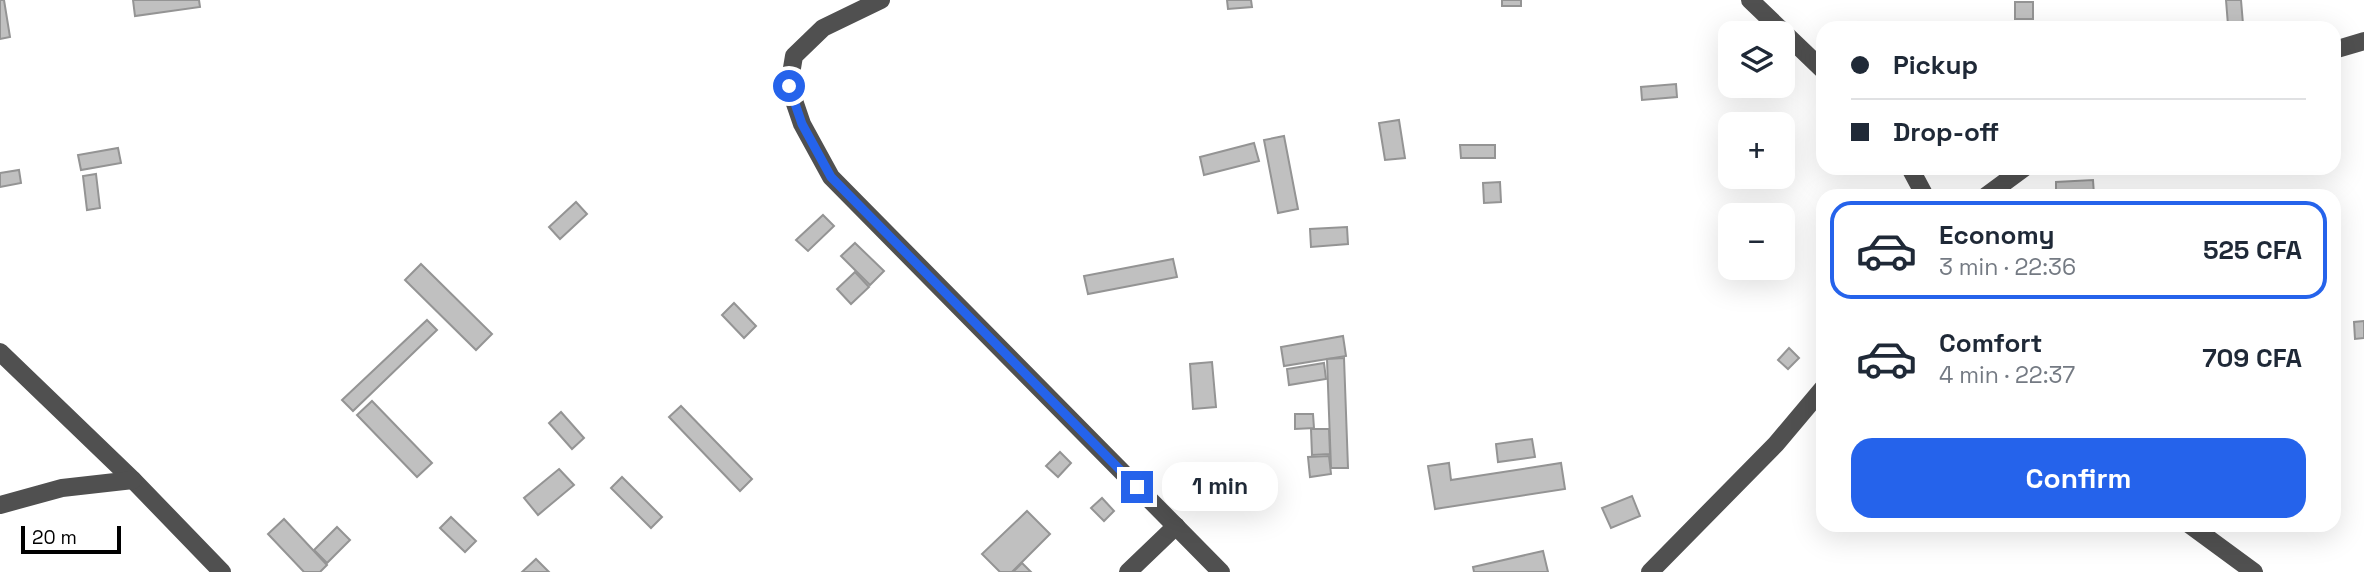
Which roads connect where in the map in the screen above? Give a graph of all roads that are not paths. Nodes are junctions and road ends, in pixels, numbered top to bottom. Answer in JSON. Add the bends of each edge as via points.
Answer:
{"nodes":[{"id":1,"x":881,"y":0,"type":"edge"},
{"id":2,"x":1750,"y":0,"type":"edge"},
{"id":3,"x":2364,"y":41,"type":"edge"},
{"id":4,"x":2341,"y":48,"type":"edge"},
{"id":5,"x":1816,"y":63,"type":"edge"},
{"id":6,"x":2014,"y":175,"type":"edge"},
{"id":7,"x":1996,"y":189,"type":"edge"},
{"id":8,"x":0,"y":352,"type":"edge"},
{"id":9,"x":1816,"y":396,"type":"edge"},
{"id":10,"x":133,"y":480,"type":"junction"},
{"id":11,"x":0,"y":505,"type":"edge"},
{"id":12,"x":1176,"y":526,"type":"junction"},
{"id":13,"x":2200,"y":532,"type":"edge"},
{"id":14,"x":222,"y":572,"type":"edge"},
{"id":15,"x":1128,"y":572,"type":"edge"},
{"id":16,"x":1221,"y":572,"type":"edge"},
{"id":17,"x":1650,"y":572,"type":"edge"},
{"id":18,"x":2254,"y":572,"type":"edge"}],
"edges":[{"from":1,"to":12,"type":"street","via":[[823,28],[794,56],[789,86],[802,124],[831,177]]},
{"from":2,"to":5,"type":"street"},
{"from":3,"to":4,"type":"street"},
{"from":6,"to":7,"type":"street"},
{"from":8,"to":10,"type":"street"},
{"from":9,"to":17,"type":"street","via":[[1776,444]]},
{"from":10,"to":11,"type":"street","via":[[62,488]]},
{"from":10,"to":14,"type":"street"},
{"from":12,"to":15,"type":"street"},
{"from":12,"to":16,"type":"street"},
{"from":13,"to":18,"type":"street"}]}
